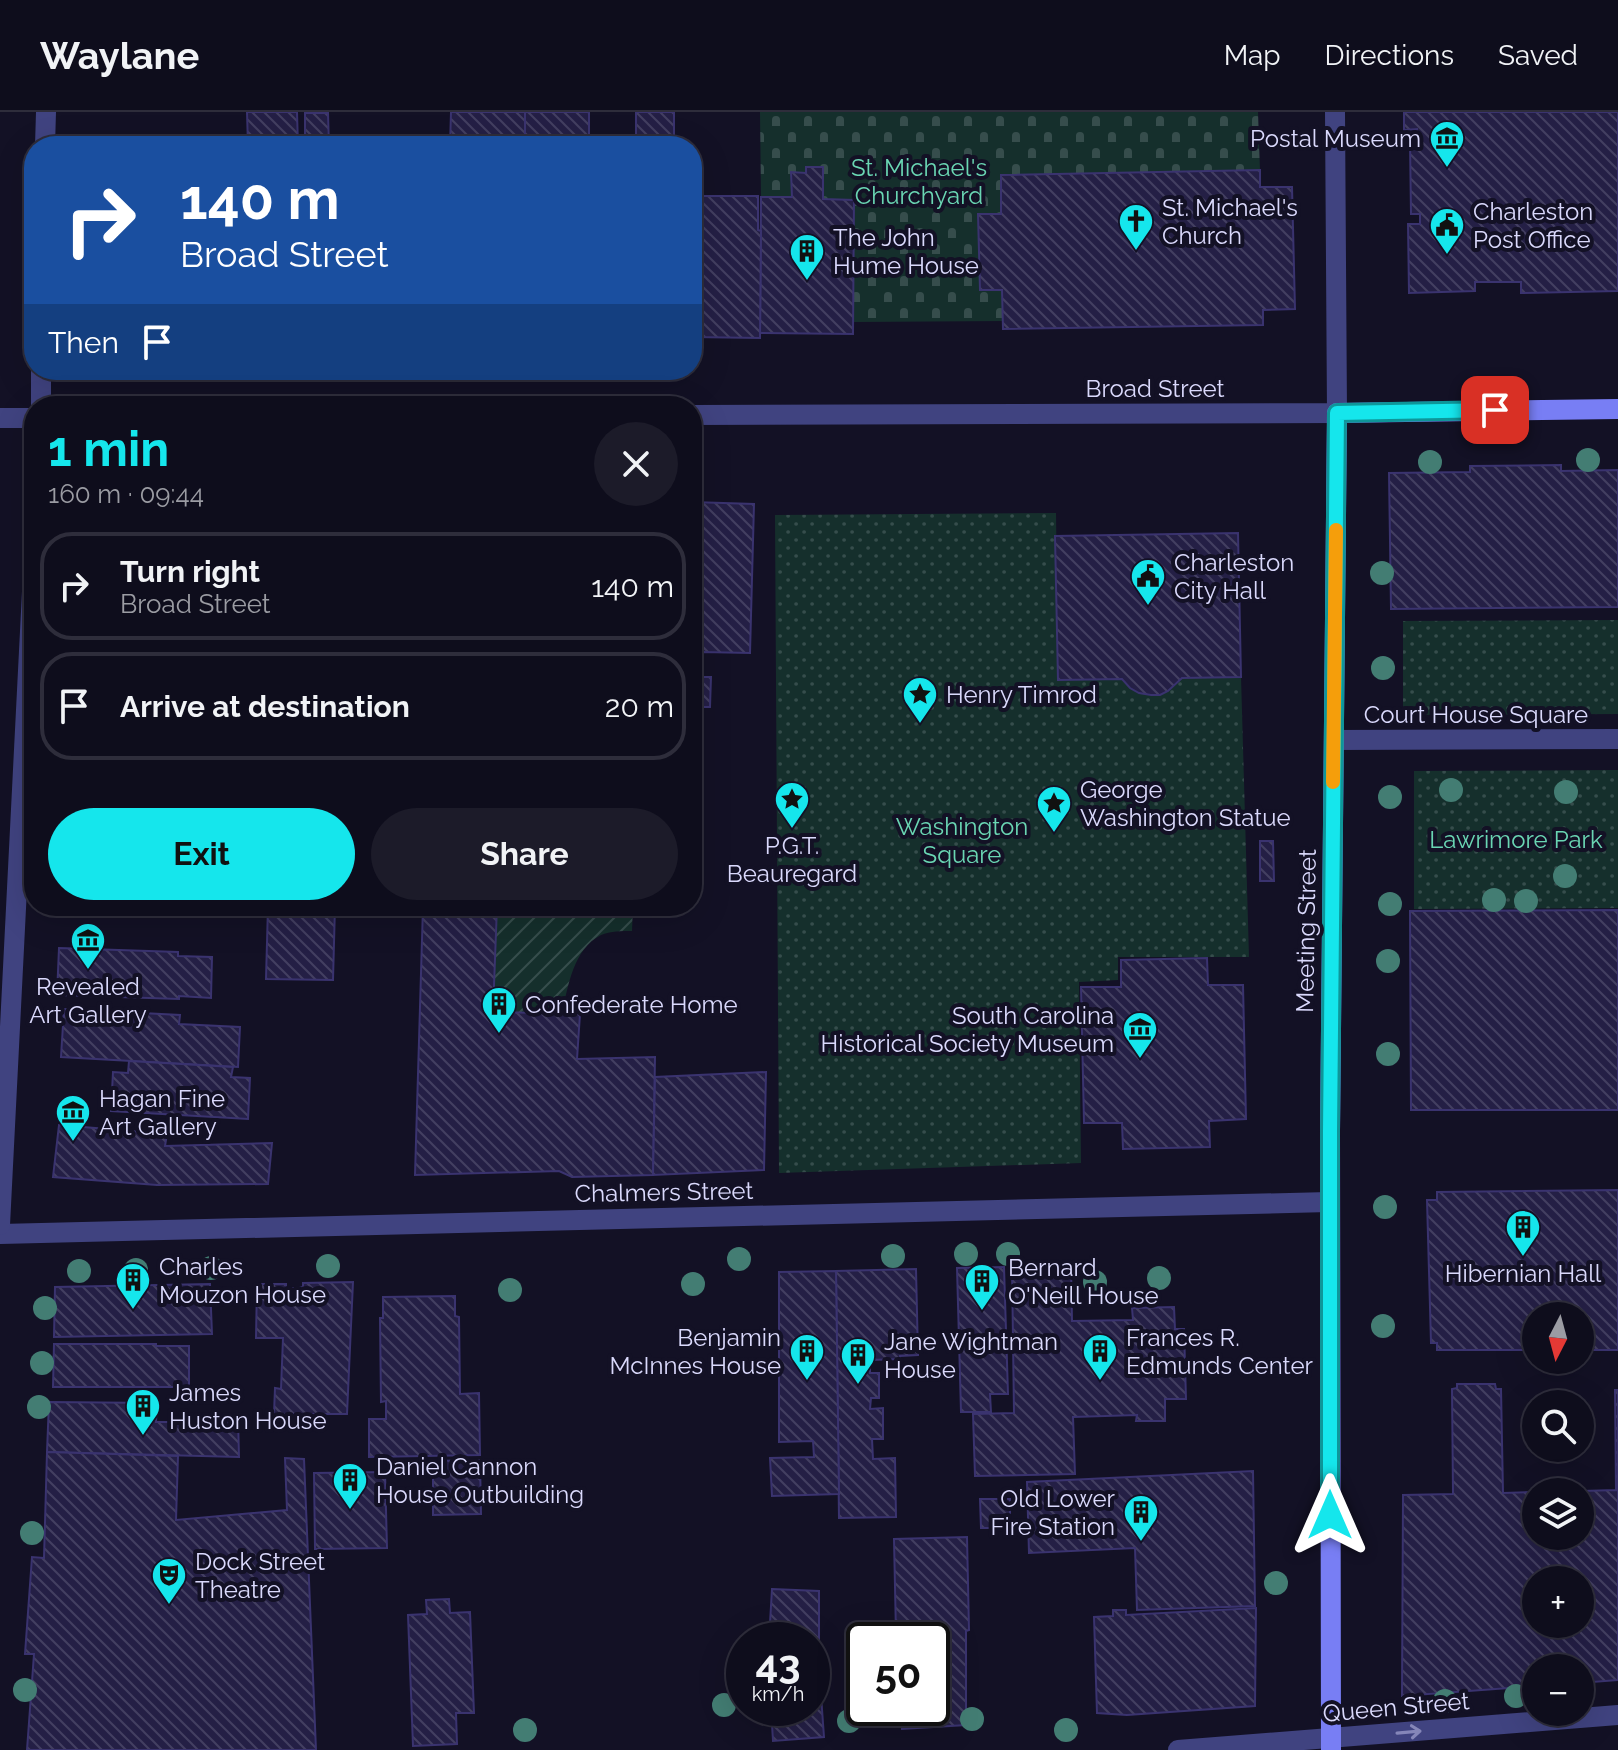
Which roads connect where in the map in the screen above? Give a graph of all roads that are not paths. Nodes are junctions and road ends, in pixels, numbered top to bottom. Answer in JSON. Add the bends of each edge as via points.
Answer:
{"nodes":[{"id":1,"x":46,"y":112,"type":"edge"},
{"id":2,"x":1335,"y":112,"type":"edge"},
{"id":3,"x":45,"y":136,"type":"edge"},
{"id":4,"x":1618,"y":409,"type":"edge"},
{"id":5,"x":1337,"y":413,"type":"junction"},
{"id":6,"x":702,"y":415,"type":"edge"},
{"id":7,"x":0,"y":418,"type":"edge"},
{"id":8,"x":24,"y":418,"type":"edge"},
{"id":9,"x":1618,"y":739,"type":"edge"},
{"id":10,"x":1334,"y":740,"type":"junction"},
{"id":11,"x":24,"y":750,"type":"edge"},
{"id":12,"x":1329,"y":1202,"type":"junction"},
{"id":13,"x":0,"y":1225,"type":"edge"},
{"id":14,"x":0,"y":1234,"type":"edge"},
{"id":15,"x":1618,"y":1715,"type":"edge"},
{"id":16,"x":1331,"y":1744,"type":"edge"},
{"id":17,"x":1178,"y":1750,"type":"edge"}],
"edges":[{"from":1,"to":3,"type":"street"},
{"from":2,"to":5,"type":"street","name":"Meeting Street"},
{"from":4,"to":5,"type":"main road","name":"Broad Street"},
{"from":5,"to":6,"type":"street","name":"Broad Street"},
{"from":5,"to":10,"type":"main road","name":"Meeting Street"},
{"from":7,"to":8,"type":"street"},
{"from":9,"to":10,"type":"street","name":"Court House Square"},
{"from":10,"to":12,"type":"main road","name":"Meeting Street"},
{"from":11,"to":13,"type":"street"},
{"from":12,"to":14,"type":"street","name":"Chalmers Street"},
{"from":12,"to":16,"type":"main road","name":"Meeting Street"},
{"from":16,"to":15,"type":"street","name":"Queen Street","one_way":true},
{"from":16,"to":17,"type":"street","name":"Queen Street"}]}
